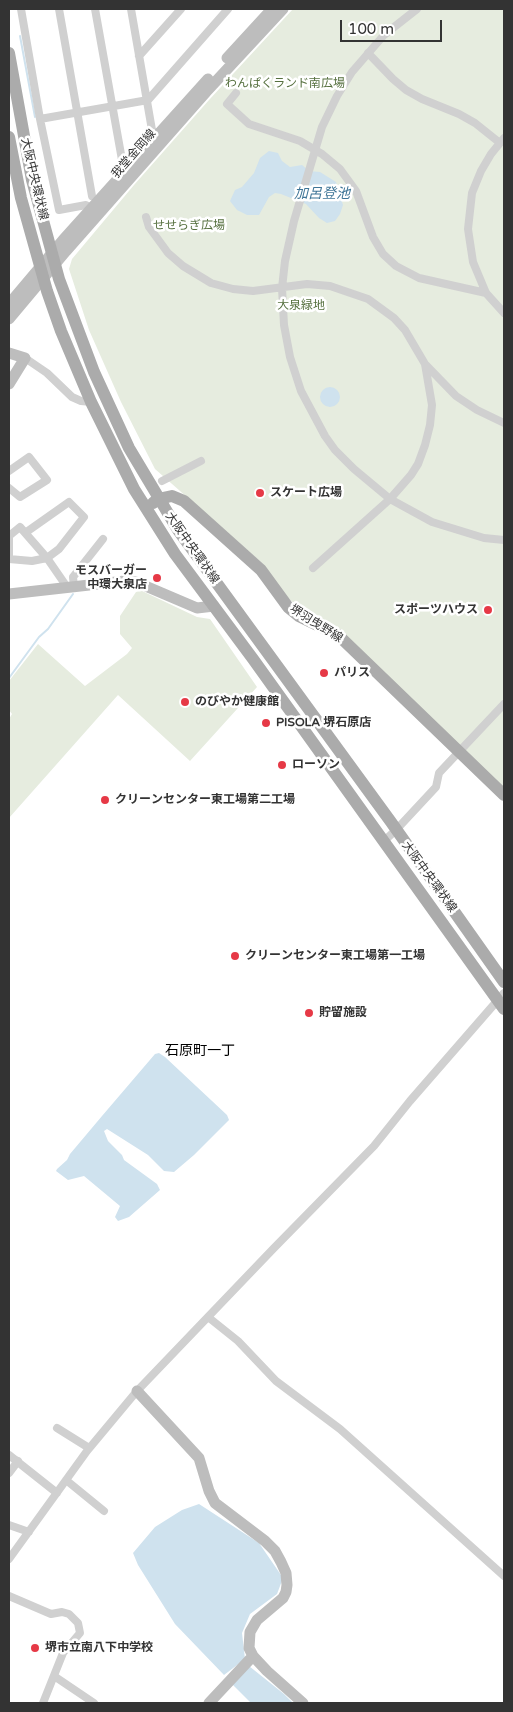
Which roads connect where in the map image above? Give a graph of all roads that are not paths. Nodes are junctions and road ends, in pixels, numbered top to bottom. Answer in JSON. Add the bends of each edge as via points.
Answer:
{"nodes":[{"id":1,"x":21,"y":9,"type":"edge"},
{"id":2,"x":59,"y":9,"type":"edge"},
{"id":3,"x":95,"y":9,"type":"edge"},
{"id":4,"x":181,"y":9,"type":"edge"},
{"id":5,"x":228,"y":9,"type":"edge"},
{"id":6,"x":272,"y":9,"type":"edge"},
{"id":7,"x":283,"y":9,"type":"edge"},
{"id":8,"x":417,"y":9,"type":"edge"},
{"id":9,"x":132,"y":10,"type":"edge"},
{"id":10,"x":9,"y":53,"type":"edge"},
{"id":11,"x":368,"y":53,"type":"junction"},
{"id":12,"x":139,"y":56,"type":"junction"},
{"id":13,"x":236,"y":94,"type":"dead end"},
{"id":14,"x":148,"y":100,"type":"junction"},
{"id":15,"x":113,"y":106,"type":"junction"},
{"id":16,"x":78,"y":112,"type":"junction"},
{"id":17,"x":40,"y":119,"type":"junction"},
{"id":18,"x":160,"y":138,"type":"junction"},
{"id":19,"x":9,"y":141,"type":"edge"},
{"id":20,"x":502,"y":141,"type":"edge"},
{"id":21,"x":316,"y":149,"type":"junction"},
{"id":22,"x":124,"y":172,"type":"junction"},
{"id":23,"x":92,"y":196,"type":"dead end"},
{"id":24,"x":92,"y":208,"type":"junction"},
{"id":25,"x":146,"y":217,"type":"dead end"},
{"id":26,"x":53,"y":259,"type":"junction"},
{"id":27,"x":42,"y":273,"type":"junction"},
{"id":28,"x":282,"y":288,"type":"junction"},
{"id":29,"x":486,"y":293,"type":"junction"},
{"id":30,"x":9,"y":304,"type":"edge"},
{"id":31,"x":504,"y":313,"type":"edge"},
{"id":32,"x":9,"y":319,"type":"edge"},
{"id":33,"x":9,"y":353,"type":"edge"},
{"id":34,"x":25,"y":358,"type":"junction"},
{"id":35,"x":426,"y":364,"type":"junction"},
{"id":36,"x":9,"y":384,"type":"edge"},
{"id":37,"x":91,"y":402,"type":"junction"},
{"id":38,"x":504,"y":423,"type":"edge"},
{"id":39,"x":202,"y":461,"type":"dead end"},
{"id":40,"x":9,"y":471,"type":"edge"},
{"id":41,"x":162,"y":481,"type":"dead end"},
{"id":42,"x":9,"y":488,"type":"edge"},
{"id":43,"x":158,"y":499,"type":"junction"},
{"id":44,"x":390,"y":499,"type":"junction"},
{"id":45,"x":145,"y":508,"type":"junction"},
{"id":46,"x":25,"y":534,"type":"junction"},
{"id":47,"x":9,"y":536,"type":"edge"},
{"id":48,"x":102,"y":539,"type":"dead end"},
{"id":49,"x":504,"y":540,"type":"edge"},
{"id":50,"x":46,"y":558,"type":"junction"},
{"id":51,"x":312,"y":568,"type":"dead end"},
{"id":52,"x":71,"y":587,"type":"junction"},
{"id":53,"x":9,"y":594,"type":"edge"},
{"id":54,"x":214,"y":606,"type":"junction"},
{"id":55,"x":504,"y":704,"type":"edge"},
{"id":56,"x":458,"y":752,"type":"junction"},
{"id":57,"x":504,"y":795,"type":"edge"},
{"id":58,"x":396,"y":830,"type":"junction"},
{"id":59,"x":384,"y":841,"type":"junction"},
{"id":60,"x":504,"y":982,"type":"edge"},
{"id":61,"x":502,"y":1000,"type":"edge"},
{"id":62,"x":208,"y":1317,"type":"junction"},
{"id":63,"x":137,"y":1391,"type":"junction"},
{"id":64,"x":57,"y":1428,"type":"dead end"},
{"id":65,"x":89,"y":1448,"type":"junction"},
{"id":66,"x":9,"y":1454,"type":"edge"},
{"id":67,"x":18,"y":1461,"type":"junction"},
{"id":68,"x":9,"y":1472,"type":"edge"},
{"id":69,"x":66,"y":1480,"type":"junction"},
{"id":70,"x":57,"y":1493,"type":"junction"},
{"id":71,"x":104,"y":1511,"type":"dead end"},
{"id":72,"x":9,"y":1525,"type":"edge"},
{"id":73,"x":29,"y":1532,"type":"junction"},
{"id":74,"x":9,"y":1559,"type":"edge"},
{"id":75,"x":504,"y":1576,"type":"edge"},
{"id":76,"x":9,"y":1596,"type":"edge"},
{"id":77,"x":253,"y":1656,"type":"junction"},
{"id":78,"x":54,"y":1676,"type":"junction"},
{"id":79,"x":43,"y":1703,"type":"edge"},
{"id":80,"x":94,"y":1703,"type":"edge"},
{"id":81,"x":209,"y":1703,"type":"edge"},
{"id":82,"x":303,"y":1703,"type":"edge"}],
"edges":[{"from":1,"to":17,"type":"street"},
{"from":2,"to":16,"type":"street"},
{"from":3,"to":15,"type":"street"},
{"from":4,"to":12,"type":"street"},
{"from":5,"to":14,"type":"street"},
{"from":6,"to":18,"type":"main road","name":"我堂金岡線"},
{"from":7,"to":18,"type":"main road","name":"我堂金岡線"},
{"from":8,"to":11,"type":"street","via":[[384,35]]},
{"from":9,"to":12,"type":"street"},
{"from":10,"to":26,"type":"main road","name":"大阪中央環状線","via":[[32,180]]},
{"from":11,"to":20,"type":"street","via":[[406,90],[467,119]]},
{"from":11,"to":21,"type":"street","via":[[337,96],[322,127]]},
{"from":12,"to":14,"type":"street"},
{"from":13,"to":21,"type":"street","via":[[227,104],[249,124]]},
{"from":14,"to":15,"type":"street"},
{"from":14,"to":18,"type":"street","via":[[152,130]]},
{"from":15,"to":16,"type":"street"},
{"from":15,"to":22,"type":"street"},
{"from":16,"to":17,"type":"street"},
{"from":16,"to":23,"type":"street"},
{"from":17,"to":24,"type":"street","via":[[59,210],[86,205]]},
{"from":18,"to":22,"type":"main road","name":"我堂金岡線"},
{"from":18,"to":26,"type":"main road","name":"我堂金岡線"},
{"from":19,"to":27,"type":"main road","name":"大阪中央環状線","via":[[20,198]]},
{"from":20,"to":29,"type":"street","via":[[481,171],[472,193],[469,216],[473,262]]},
{"from":21,"to":28,"type":"street","via":[[294,221]]},
{"from":21,"to":29,"type":"street","via":[[347,177],[356,191],[373,237],[383,254],[396,266],[419,278]]},
{"from":22,"to":24,"type":"main road","name":"我堂金岡線"},
{"from":24,"to":26,"type":"main road","name":"我堂金岡線"},
{"from":25,"to":28,"type":"street","via":[[149,227],[168,253],[211,283],[253,291]]},
{"from":26,"to":27,"type":"main road","name":"我堂金岡線"},
{"from":26,"to":43,"type":"main road","name":"大阪中央環状線","via":[[71,315],[110,408]]},
{"from":27,"to":30,"type":"main road","name":"我堂金岡線"},
{"from":27,"to":32,"type":"main road","name":"我堂金岡線"},
{"from":27,"to":37,"type":"main road","name":"大阪中央環状線","via":[[61,331]]},
{"from":28,"to":35,"type":"street","via":[[308,284],[330,286],[368,299],[394,318]]},
{"from":28,"to":44,"type":"street","via":[[290,357],[305,399],[335,450]]},
{"from":29,"to":31,"type":"street"},
{"from":33,"to":34,"type":"main road"},
{"from":34,"to":36,"type":"main road"},
{"from":34,"to":37,"type":"street","via":[[47,372],[72,397]]},
{"from":35,"to":38,"type":"street","via":[[456,396]]},
{"from":35,"to":44,"type":"street","via":[[432,405],[426,445],[411,475]]},
{"from":37,"to":45,"type":"main road","name":"大阪中央環状線"},
{"from":39,"to":41,"type":"street"},
{"from":40,"to":42,"type":"street","via":[[29,457],[48,480],[20,497]]},
{"from":43,"to":45,"type":"main road"},
{"from":43,"to":56,"type":"main road","name":"堺羽曳野線","via":[[172,496],[184,501],[262,570],[288,607],[338,635]]},
{"from":43,"to":58,"type":"main road","name":"大阪中央環状線"},
{"from":44,"to":49,"type":"street","via":[[425,519],[454,530]]},
{"from":44,"to":51,"type":"street"},
{"from":45,"to":54,"type":"main road","name":"大阪中央環状線"},
{"from":46,"to":47,"type":"street","via":[[20,527]]},
{"from":46,"to":50,"type":"street"},
{"from":46,"to":50,"type":"street","via":[[69,502],[84,517],[58,549]]},
{"from":47,"to":50,"type":"street","via":[[10,559],[32,561]]},
{"from":48,"to":52,"type":"street","via":[[73,577]]},
{"from":50,"to":52,"type":"street"},
{"from":52,"to":53,"type":"main road"},
{"from":52,"to":54,"type":"main road","via":[[136,582],[197,608]]},
{"from":54,"to":59,"type":"main road","name":"大阪中央環状線"},
{"from":55,"to":56,"type":"street"},
{"from":56,"to":57,"type":"main road","name":"堺羽曳野線"},
{"from":56,"to":58,"type":"street","via":[[439,774],[436,787]]},
{"from":58,"to":59,"type":"street"},
{"from":58,"to":60,"type":"main road","name":"大阪中央環状線"},
{"from":59,"to":61,"type":"main road","name":"大阪中央環状線"},
{"from":61,"to":62,"type":"street","via":[[410,1101],[374,1146]]},
{"from":62,"to":63,"type":"street"},
{"from":62,"to":75,"type":"street","via":[[238,1341],[276,1381],[340,1429]]},
{"from":63,"to":65,"type":"street"},
{"from":63,"to":77,"type":"main road","via":[[199,1458],[215,1503],[265,1541],[286,1573],[283,1598],[257,1620],[250,1632],[249,1648]]},
{"from":64,"to":65,"type":"street"},
{"from":65,"to":69,"type":"street"},
{"from":66,"to":67,"type":"street"},
{"from":67,"to":68,"type":"street"},
{"from":67,"to":70,"type":"street"},
{"from":69,"to":70,"type":"street"},
{"from":69,"to":71,"type":"street"},
{"from":70,"to":73,"type":"street"},
{"from":72,"to":73,"type":"street"},
{"from":73,"to":74,"type":"street"},
{"from":76,"to":78,"type":"street","via":[[51,1614],[68,1614],[78,1623],[80,1633],[63,1653]]},
{"from":77,"to":81,"type":"main road"},
{"from":77,"to":82,"type":"main road"},
{"from":78,"to":79,"type":"street"},
{"from":78,"to":80,"type":"street"}]}
